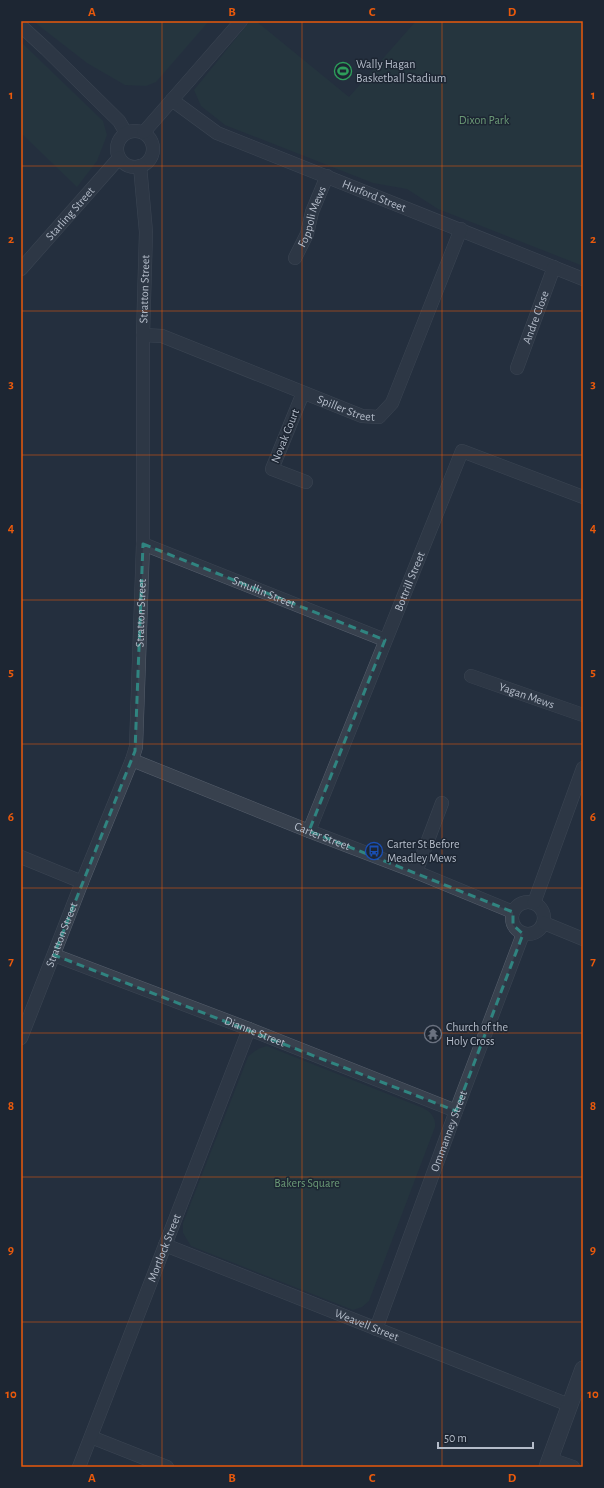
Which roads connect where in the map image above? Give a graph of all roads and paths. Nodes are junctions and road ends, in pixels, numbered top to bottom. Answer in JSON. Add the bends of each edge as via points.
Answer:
{"nodes":[{"id":1,"x":241,"y":21,"type":"edge"},
{"id":2,"x":21,"y":26,"type":"edge"},
{"id":3,"x":172,"y":100,"type":"junction"},
{"id":4,"x":144,"y":132,"type":"junction"},
{"id":5,"x":126,"y":133,"type":"junction"},
{"id":6,"x":119,"y":158,"type":"junction"},
{"id":7,"x":140,"y":166,"type":"junction"},
{"id":8,"x":327,"y":176,"type":"junction"},
{"id":9,"x":461,"y":229,"type":"junction"},
{"id":10,"x":296,"y":258,"type":"dead end"},
{"id":11,"x":554,"y":268,"type":"junction"},
{"id":12,"x":21,"y":269,"type":"edge"},
{"id":13,"x":583,"y":279,"type":"edge"},
{"id":14,"x":143,"y":335,"type":"junction"},
{"id":15,"x":517,"y":368,"type":"dead end"},
{"id":16,"x":303,"y":393,"type":"junction"},
{"id":17,"x":306,"y":482,"type":"dead end"},
{"id":18,"x":583,"y":497,"type":"edge"},
{"id":19,"x":143,"y":544,"type":"junction"},
{"id":20,"x":385,"y":640,"type":"junction"},
{"id":21,"x":471,"y":676,"type":"dead end"},
{"id":22,"x":583,"y":715,"type":"edge"},
{"id":23,"x":132,"y":760,"type":"junction"},
{"id":24,"x":583,"y":768,"type":"edge"},
{"id":25,"x":442,"y":803,"type":"dead end"},
{"id":26,"x":310,"y":831,"type":"junction"},
{"id":27,"x":21,"y":857,"type":"edge"},
{"id":28,"x":416,"y":872,"type":"junction"},
{"id":29,"x":82,"y":882,"type":"junction"},
{"id":30,"x":534,"y":903,"type":"junction"},
{"id":31,"x":512,"y":912,"type":"junction"},
{"id":32,"x":544,"y":923,"type":"junction"},
{"id":33,"x":523,"y":934,"type":"junction"},
{"id":34,"x":583,"y":939,"type":"edge"},
{"id":35,"x":54,"y":955,"type":"junction"},
{"id":36,"x":249,"y":1029,"type":"junction"},
{"id":37,"x":21,"y":1038,"type":"edge"},
{"id":38,"x":456,"y":1111,"type":"junction"},
{"id":39,"x":165,"y":1245,"type":"junction"},
{"id":40,"x":376,"y":1329,"type":"junction"},
{"id":41,"x":583,"y":1369,"type":"edge"},
{"id":42,"x":570,"y":1405,"type":"junction"},
{"id":43,"x":91,"y":1437,"type":"junction"},
{"id":44,"x":548,"y":1463,"type":"edge"},
{"id":45,"x":78,"y":1467,"type":"edge"},
{"id":46,"x":167,"y":1467,"type":"edge"},
{"id":47,"x":573,"y":1467,"type":"edge"}],
"edges":[{"from":1,"to":3,"type":"street"},
{"from":2,"to":5,"type":"street","via":[[119,121]]},
{"from":3,"to":4,"type":"street"},
{"from":3,"to":8,"type":"street","name":"Hurford Street","via":[[217,133]]},
{"from":4,"to":5,"type":"street","via":[[138,130]]},
{"from":4,"to":7,"type":"street","via":[[152,142],[153,154]]},
{"from":5,"to":6,"type":"street","via":[[118,141]]},
{"from":6,"to":7,"type":"street","via":[[128,166]]},
{"from":6,"to":12,"type":"street","name":"Starling Street"},
{"from":7,"to":14,"type":"street","name":"Stratton Street","via":[[146,232]]},
{"from":8,"to":9,"type":"street","name":"Hurford Street"},
{"from":8,"to":10,"type":"street","name":"Foppoli Mews"},
{"from":9,"to":11,"type":"street","name":"Hurford Street"},
{"from":9,"to":16,"type":"street","name":"Spiller Street","via":[[392,403],[379,417],[362,416]]},
{"from":11,"to":13,"type":"street","name":"Hurford Street"},
{"from":11,"to":15,"type":"street","name":"Andre Close"},
{"from":14,"to":16,"type":"street","name":"Spiller Street","via":[[162,336]]},
{"from":14,"to":19,"type":"street","name":"Stratton Street"},
{"from":16,"to":17,"type":"street","name":"Novak Court","via":[[272,469]]},
{"from":18,"to":20,"type":"street","name":"Bottrill Street","via":[[462,452]]},
{"from":19,"to":20,"type":"street","name":"Smullin Street"},
{"from":19,"to":23,"type":"street","name":"Stratton Street","via":[[137,738]]},
{"from":20,"to":26,"type":"street","name":"Bottrill Street"},
{"from":21,"to":22,"type":"street","name":"Yagan Mews"},
{"from":23,"to":26,"type":"street","name":"Carter Street"},
{"from":23,"to":29,"type":"street","name":"Stratton Street"},
{"from":24,"to":30,"type":"street"},
{"from":25,"to":28,"type":"street"},
{"from":26,"to":28,"type":"street","name":"Carter Street"},
{"from":27,"to":29,"type":"street"},
{"from":28,"to":31,"type":"street","name":"Carter Street"},
{"from":29,"to":35,"type":"street","name":"Stratton Street"},
{"from":30,"to":31,"type":"street","via":[[522,903]]},
{"from":30,"to":32,"type":"street","via":[[543,911]]},
{"from":31,"to":33,"type":"street","via":[[513,925]]},
{"from":32,"to":33,"type":"street","via":[[535,933]]},
{"from":32,"to":34,"type":"street"},
{"from":33,"to":38,"type":"street","name":"Ommanney Street"},
{"from":35,"to":36,"type":"street","name":"Dianne Street"},
{"from":35,"to":37,"type":"street","name":"Stratton Street"},
{"from":36,"to":38,"type":"street","name":"Dianne Street"},
{"from":36,"to":39,"type":"street","name":"Mortlock Street"},
{"from":38,"to":40,"type":"street","name":"Ommanney Street"},
{"from":39,"to":40,"type":"street","name":"Weavell Street"},
{"from":39,"to":43,"type":"street","name":"Mortlock Street"},
{"from":40,"to":42,"type":"street","name":"Weavell Street"},
{"from":41,"to":42,"type":"street"},
{"from":42,"to":44,"type":"street"},
{"from":43,"to":45,"type":"street","name":"Mortlock Street"},
{"from":43,"to":46,"type":"street"},
{"from":44,"to":47,"type":"street"}]}
